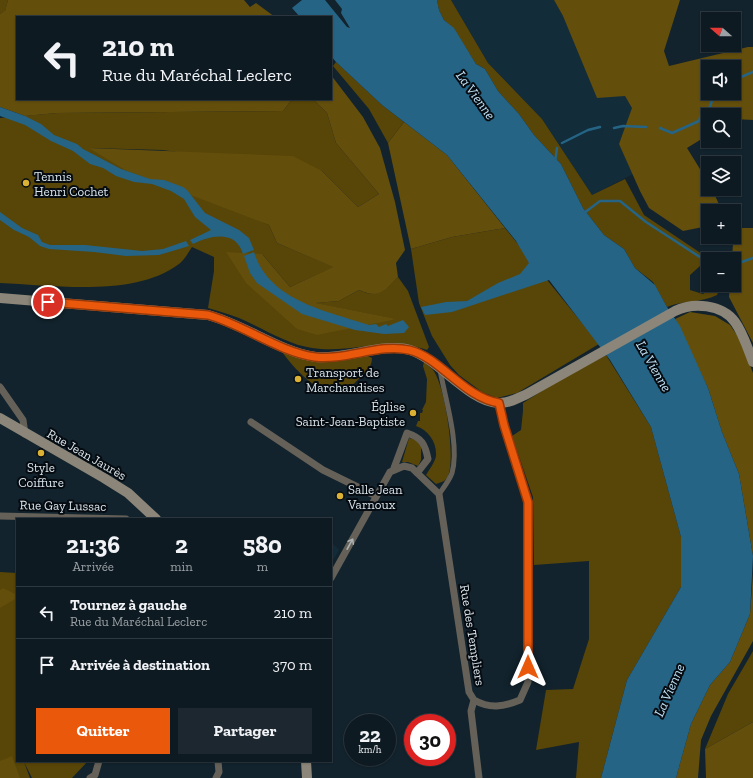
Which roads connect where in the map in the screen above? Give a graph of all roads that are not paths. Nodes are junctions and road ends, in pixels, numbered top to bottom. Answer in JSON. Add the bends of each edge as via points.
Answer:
{"nodes":[{"id":1,"x":0,"y":298,"type":"edge"},
{"id":2,"x":753,"y":362,"type":"edge"},
{"id":3,"x":440,"y":368,"type":"junction"},
{"id":4,"x":0,"y":387,"type":"edge"},
{"id":5,"x":499,"y":403,"type":"junction"},
{"id":6,"x":0,"y":418,"type":"edge"},
{"id":7,"x":251,"y":422,"type":"dead end"},
{"id":8,"x":25,"y":434,"type":"junction"},
{"id":9,"x":394,"y":468,"type":"junction"},
{"id":10,"x":417,"y":473,"type":"junction"},
{"id":11,"x":439,"y":494,"type":"junction"},
{"id":12,"x":376,"y":496,"type":"junction"},
{"id":13,"x":0,"y":516,"type":"edge"},
{"id":14,"x":99,"y":518,"type":"edge"},
{"id":15,"x":155,"y":518,"type":"edge"},
{"id":16,"x":332,"y":576,"type":"edge"},
{"id":17,"x":474,"y":700,"type":"junction"},
{"id":18,"x":99,"y":762,"type":"edge"},
{"id":19,"x":218,"y":762,"type":"edge"},
{"id":20,"x":306,"y":762,"type":"edge"},
{"id":21,"x":93,"y":777,"type":"edge"},
{"id":22,"x":216,"y":778,"type":"edge"},
{"id":23,"x":307,"y":778,"type":"edge"},
{"id":24,"x":479,"y":778,"type":"edge"}],
"edges":[{"from":1,"to":3,"type":"main road","via":[[208,315],[223,319],[299,353],[316,357],[394,349],[408,350],[423,355]]},
{"from":2,"to":5,"type":"main road","via":[[732,317],[702,305],[692,305],[675,311],[527,394]]},
{"from":3,"to":5,"type":"main road","via":[[485,400]]},
{"from":3,"to":11,"type":"street","via":[[450,411],[454,463],[449,480]]},
{"from":4,"to":8,"type":"street","via":[[23,420]]},
{"from":5,"to":17,"type":"street","via":[[528,502],[528,682],[520,700],[506,706],[490,707]]},
{"from":6,"to":8,"type":"main road","name":"Rue Jean Jaurès"},
{"from":7,"to":12,"type":"street","via":[[322,470]]},
{"from":8,"to":15,"type":"main road","name":"Rue Jean Jaurès","via":[[104,478],[128,494]]},
{"from":9,"to":10,"type":"street","via":[[404,466],[412,468]]},
{"from":9,"to":10,"type":"street","via":[[407,433],[417,436],[424,443],[428,459]]},
{"from":9,"to":12,"type":"street"},
{"from":10,"to":11,"type":"street"},
{"from":11,"to":17,"type":"street","name":"Rue des Templiers","via":[[468,692]]},
{"from":16,"to":12,"type":"street","one_way":true},
{"from":13,"to":14,"type":"street","name":"Rue Gay Lussac"},
{"from":17,"to":24,"type":"street","name":"Rue des Templiers","via":[[471,711]]},
{"from":18,"to":21,"type":"street"},
{"from":19,"to":22,"type":"street","via":[[219,772]]},
{"from":20,"to":23,"type":"main road"}]}
